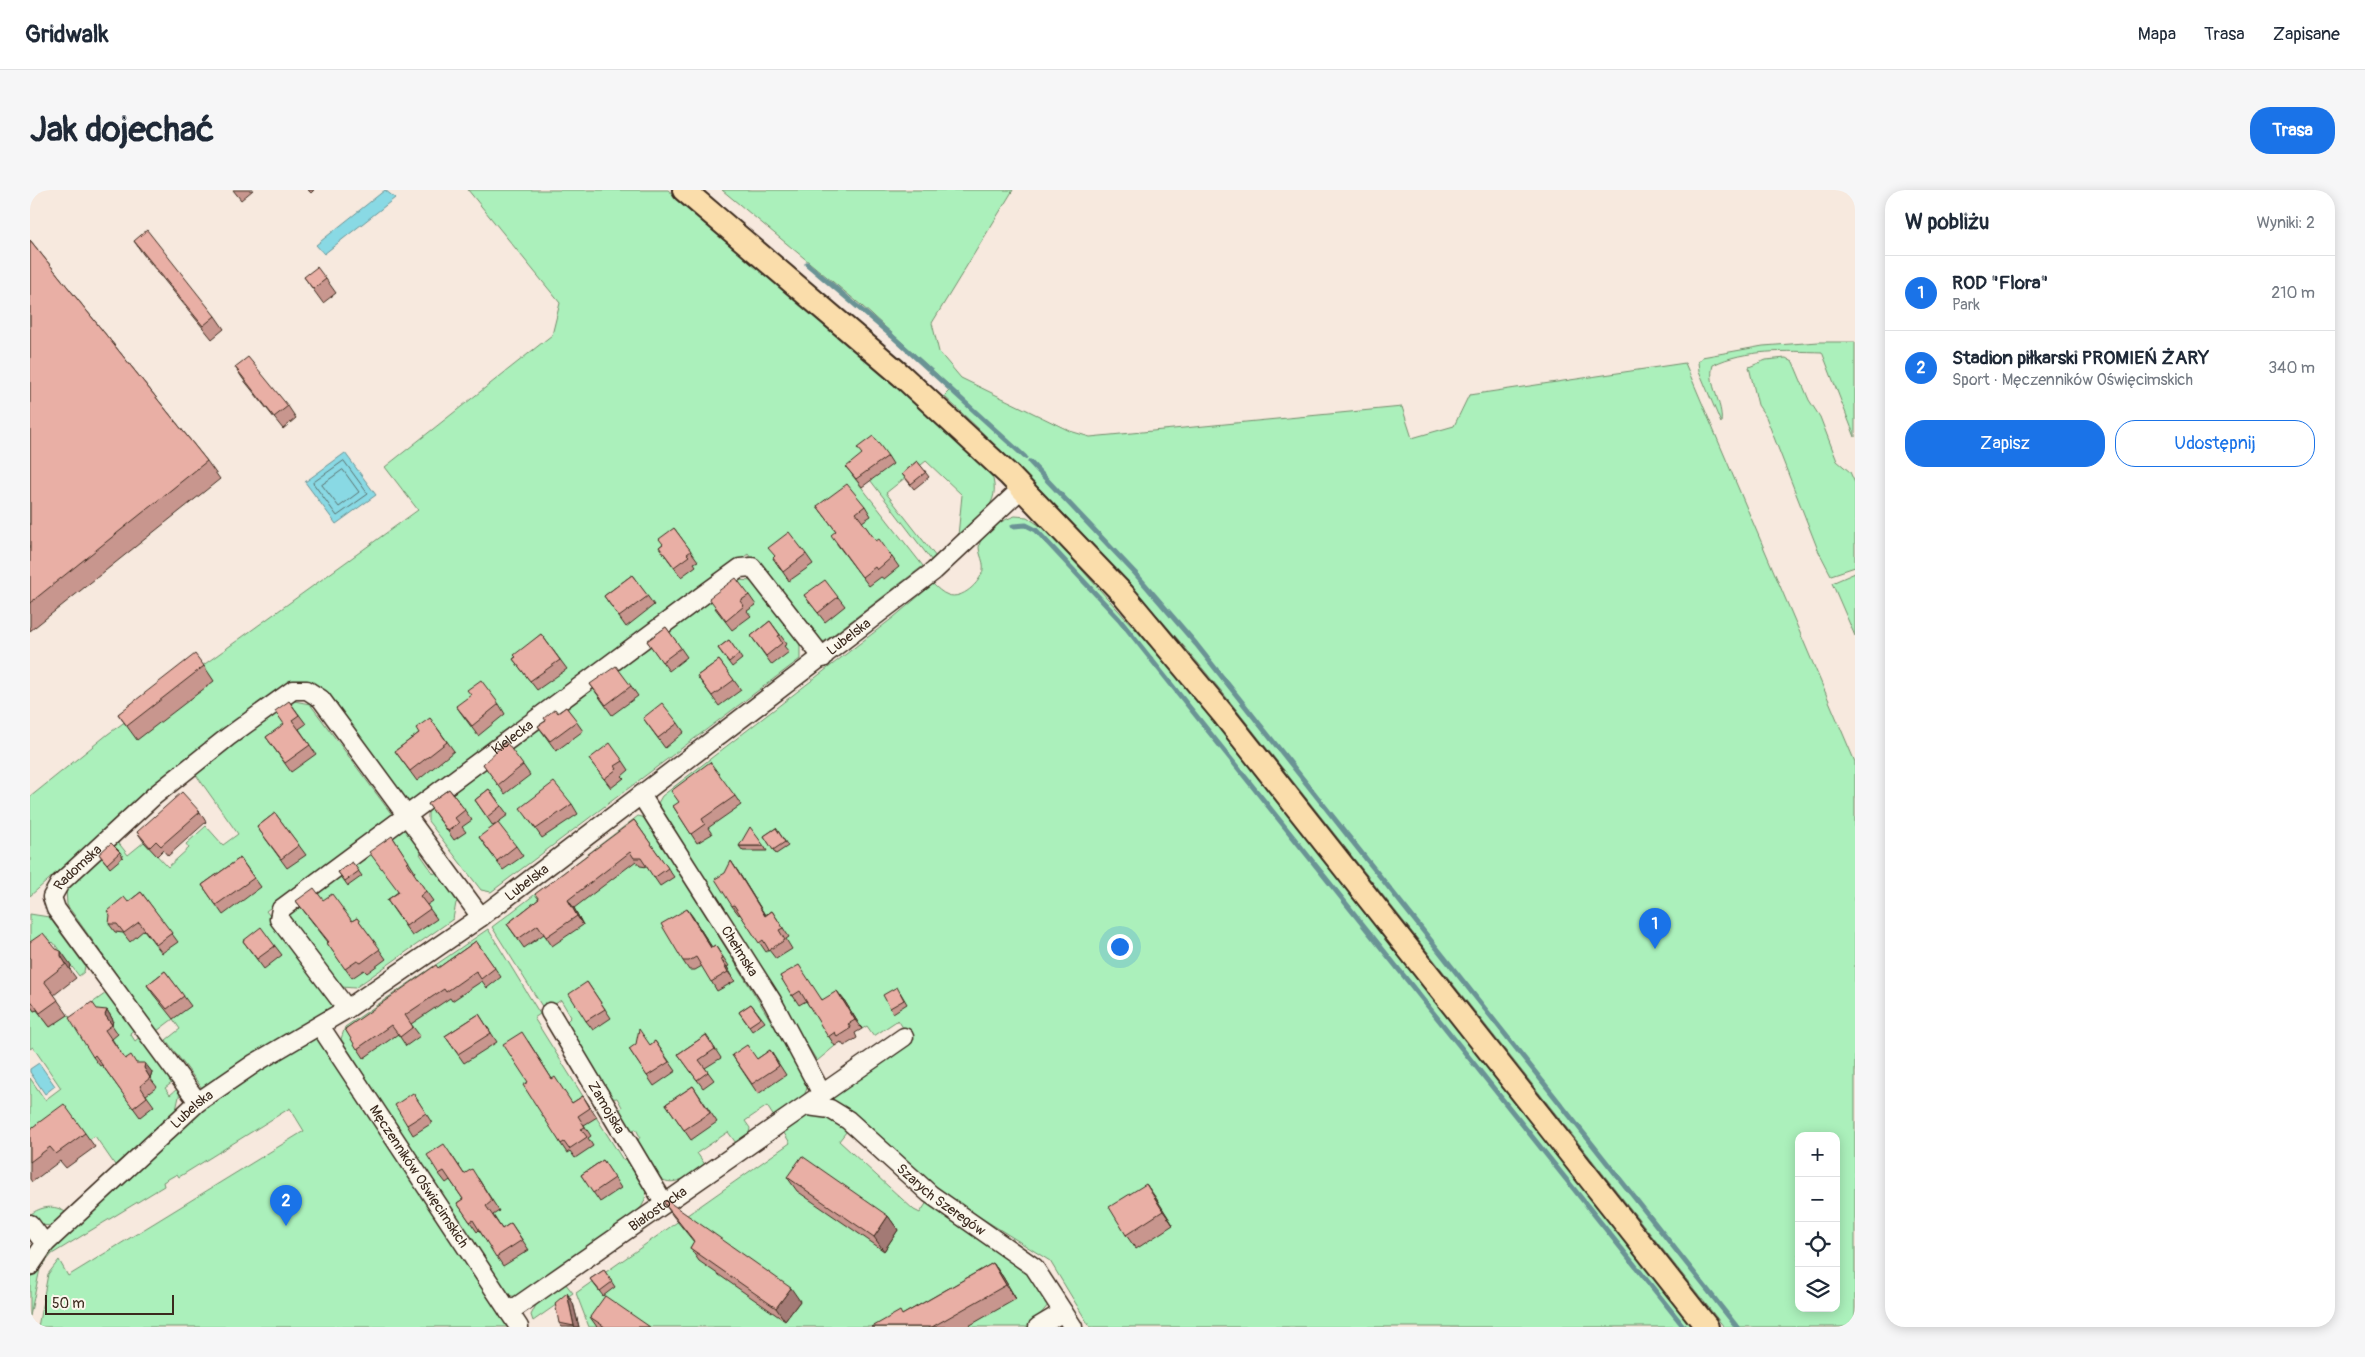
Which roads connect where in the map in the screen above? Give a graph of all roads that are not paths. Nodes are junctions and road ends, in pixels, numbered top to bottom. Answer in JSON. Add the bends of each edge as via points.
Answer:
{"nodes":[{"id":1,"x":684,"y":190,"type":"edge"},
{"id":2,"x":1022,"y":489,"type":"junction"},
{"id":3,"x":823,"y":658,"type":"junction"},
{"id":4,"x":641,"y":796,"type":"junction"},
{"id":5,"x":407,"y":815,"type":"junction"},
{"id":6,"x":481,"y":917,"type":"junction"},
{"id":7,"x":347,"y":1009,"type":"junction"},
{"id":8,"x":550,"y":1012,"type":"dead end"},
{"id":9,"x":320,"y":1026,"type":"junction"},
{"id":10,"x":904,"y":1038,"type":"dead end"},
{"id":11,"x":822,"y":1094,"type":"junction"},
{"id":12,"x":198,"y":1102,"type":"junction"},
{"id":13,"x":808,"y":1106,"type":"junction"},
{"id":14,"x":664,"y":1203,"type":"junction"},
{"id":15,"x":30,"y":1224,"type":"edge"},
{"id":16,"x":45,"y":1244,"type":"junction"},
{"id":17,"x":30,"y":1266,"type":"edge"},
{"id":18,"x":509,"y":1312,"type":"junction"},
{"id":19,"x":1063,"y":1312,"type":"junction"},
{"id":20,"x":519,"y":1327,"type":"edge"},
{"id":21,"x":1038,"y":1327,"type":"edge"},
{"id":22,"x":1073,"y":1327,"type":"edge"},
{"id":23,"x":1707,"y":1327,"type":"edge"}],
"edges":[{"from":1,"to":2,"type":"main road","via":[[901,374]]},
{"from":2,"to":3,"type":"street","name":"Lubelska","via":[[934,571]]},
{"from":2,"to":23,"type":"main road","via":[[1123,594],[1223,714]]},
{"from":3,"to":4,"type":"street","name":"Lubelska"},
{"from":3,"to":5,"type":"street","name":"Kielecka","via":[[752,567],[743,567]]},
{"from":4,"to":6,"type":"street","name":"Lubelska"},
{"from":4,"to":11,"type":"street","name":"Chełmska","via":[[772,1001]]},
{"from":5,"to":6,"type":"street"},
{"from":5,"to":7,"type":"street","name":"Kielecka","via":[[285,904],[279,912],[279,919]]},
{"from":5,"to":12,"type":"street","name":"Radomska","via":[[321,699],[307,690],[293,690],[154,796],[60,884],[52,897],[56,909]]},
{"from":6,"to":7,"type":"street","name":"Lubelska"},
{"from":7,"to":9,"type":"street","name":"Lubelska"},
{"from":8,"to":14,"type":"street","name":"Zamojska"},
{"from":9,"to":12,"type":"street","name":"Lubelska","via":[[255,1063]]},
{"from":9,"to":18,"type":"street","name":"Męczenników Oświęcimskich"},
{"from":10,"to":11,"type":"street"},
{"from":11,"to":13,"type":"street"},
{"from":12,"to":16,"type":"street","name":"Lubelska"},
{"from":13,"to":14,"type":"street","name":"Białostocka"},
{"from":13,"to":19,"type":"street","name":"Szarych Szeregów","via":[[830,1109],[848,1120],[930,1194],[1023,1258],[1034,1267]]},
{"from":14,"to":18,"type":"street","name":"Białostocka"},
{"from":15,"to":16,"type":"street"},
{"from":16,"to":17,"type":"street","name":"Lubelska"},
{"from":18,"to":20,"type":"street","name":"Męczenników Oświęcimskich"},
{"from":19,"to":21,"type":"street"},
{"from":19,"to":22,"type":"street","name":"Szarych Szeregów"}]}
